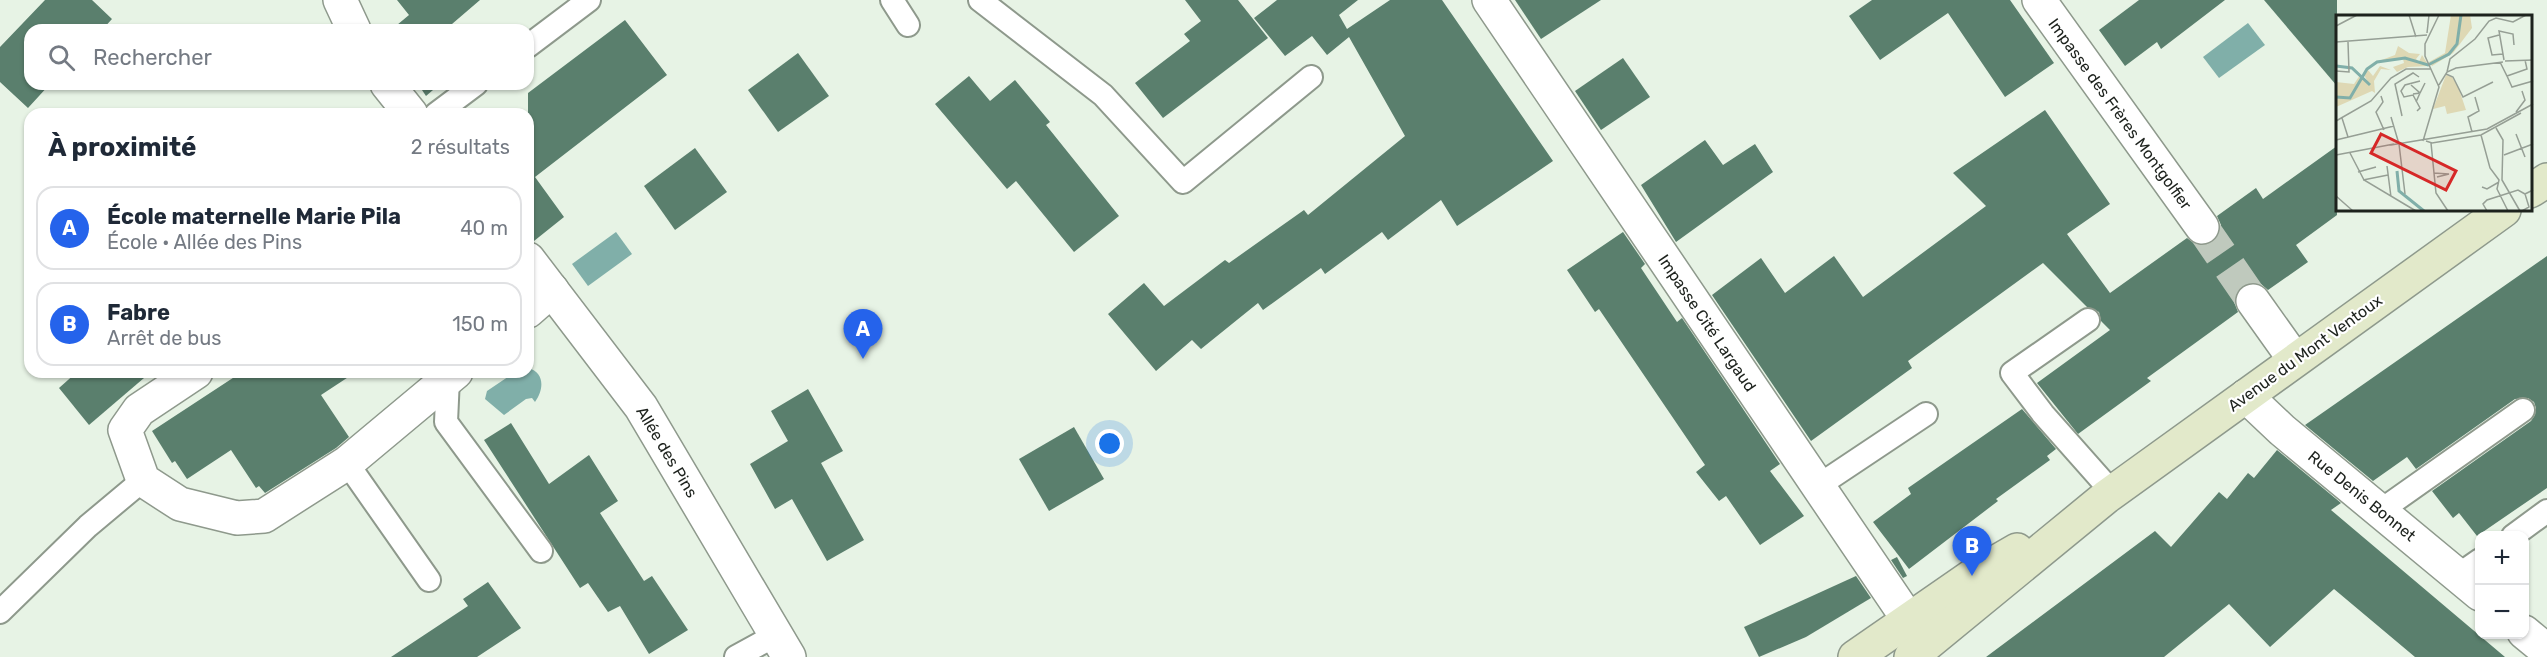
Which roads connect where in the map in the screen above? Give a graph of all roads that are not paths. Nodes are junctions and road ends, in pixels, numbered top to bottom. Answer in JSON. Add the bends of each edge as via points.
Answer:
{"nodes":[{"id":1,"x":340,"y":0,"type":"edge"},
{"id":2,"x":589,"y":0,"type":"edge"},
{"id":3,"x":892,"y":0,"type":"edge"},
{"id":4,"x":980,"y":0,"type":"edge"},
{"id":5,"x":1489,"y":0,"type":"edge"},
{"id":6,"x":2038,"y":0,"type":"edge"},
{"id":7,"x":351,"y":24,"type":"edge"},
{"id":8,"x":908,"y":25,"type":"dead end"},
{"id":9,"x":534,"y":41,"type":"edge"},
{"id":10,"x":1311,"y":76,"type":"dead end"},
{"id":11,"x":392,"y":90,"type":"edge"},
{"id":12,"x":468,"y":90,"type":"edge"},
{"id":13,"x":406,"y":108,"type":"edge"},
{"id":14,"x":444,"y":108,"type":"edge"},
{"id":15,"x":2547,"y":180,"type":"edge"},
{"id":16,"x":2532,"y":190,"type":"edge"},
{"id":17,"x":2502,"y":212,"type":"edge"},
{"id":18,"x":2202,"y":227,"type":"tunnel mouth"},
{"id":19,"x":534,"y":267,"type":"edge"},
{"id":20,"x":552,"y":290,"type":"junction"},
{"id":21,"x":2253,"y":301,"type":"tunnel mouth"},
{"id":22,"x":534,"y":305,"type":"edge"},
{"id":23,"x":2088,"y":320,"type":"dead end"},
{"id":24,"x":2295,"y":360,"type":"junction"},
{"id":25,"x":187,"y":378,"type":"edge"},
{"id":26,"x":448,"y":378,"type":"edge"},
{"id":27,"x":452,"y":378,"type":"edge"},
{"id":28,"x":2246,"y":396,"type":"junction"},
{"id":29,"x":2523,"y":410,"type":"dead end"},
{"id":30,"x":1926,"y":414,"type":"dead end"},
{"id":31,"x":347,"y":463,"type":"junction"},
{"id":32,"x":143,"y":480,"type":"junction"},
{"id":33,"x":1818,"y":486,"type":"junction"},
{"id":34,"x":2110,"y":495,"type":"junction"},
{"id":35,"x":2380,"y":511,"type":"junction"},
{"id":36,"x":2547,"y":511,"type":"edge"},
{"id":37,"x":2520,"y":531,"type":"edge"},
{"id":38,"x":541,"y":551,"type":"dead end"},
{"id":39,"x":2472,"y":577,"type":"edge"},
{"id":40,"x":429,"y":579,"type":"dead end"},
{"id":41,"x":0,"y":612,"type":"edge"},
{"id":42,"x":2529,"y":636,"type":"edge"},
{"id":43,"x":1915,"y":638,"type":"edge"},
{"id":44,"x":783,"y":646,"type":"edge"},
{"id":45,"x":2547,"y":651,"type":"edge"},
{"id":46,"x":736,"y":657,"type":"edge"},
{"id":47,"x":1856,"y":657,"type":"edge"},
{"id":48,"x":1889,"y":657,"type":"edge"}],
"edges":[{"from":1,"to":7,"type":"street"},
{"from":2,"to":9,"type":"lane"},
{"from":3,"to":8,"type":"lane"},
{"from":4,"to":10,"type":"lane","via":[[1102,95],[1183,182]]},
{"from":5,"to":33,"type":"street","name":"Impasse Cité Largaud"},
{"from":6,"to":18,"type":"street","name":"Impasse des Frères Montgolfier"},
{"from":11,"to":13,"type":"street"},
{"from":12,"to":14,"type":"lane"},
{"from":15,"to":16,"type":"main road"},
{"from":17,"to":24,"type":"main road","name":"Avenue du Mont Ventoux"},
{"from":19,"to":20,"type":"street","name":"Allée des Pins"},
{"from":20,"to":22,"type":"street"},
{"from":20,"to":44,"type":"street","name":"Allée des Pins","via":[[640,407]]},
{"from":21,"to":24,"type":"street"},
{"from":23,"to":34,"type":"lane","via":[[2012,373]]},
{"from":24,"to":28,"type":"main road","name":"Avenue du Mont Ventoux"},
{"from":25,"to":32,"type":"street","via":[[140,410],[125,430]]},
{"from":26,"to":31,"type":"street"},
{"from":27,"to":38,"type":"lane","via":[[446,422]]},
{"from":28,"to":34,"type":"main road","name":"Avenue du Mont Ventoux"},
{"from":28,"to":35,"type":"street","name":"Rue Denis Bonnet"},
{"from":29,"to":35,"type":"lane"},
{"from":30,"to":33,"type":"lane"},
{"from":31,"to":32,"type":"street","via":[[264,516],[237,518],[180,504]]},
{"from":31,"to":40,"type":"lane"},
{"from":32,"to":41,"type":"lane","via":[[88,526]]},
{"from":33,"to":43,"type":"street","name":"Impasse Cité Largaud"},
{"from":34,"to":43,"type":"main road","name":"Avenue du Mont Ventoux"},
{"from":34,"to":43,"type":"main road","name":"Avenue du Mont Ventoux","via":[[1998,562]]},
{"from":35,"to":39,"type":"street","name":"Rue Denis Bonnet"},
{"from":36,"to":37,"type":"lane"},
{"from":42,"to":45,"type":"street"},
{"from":43,"to":47,"type":"main road","name":"Avenue du Mont Ventoux"},
{"from":43,"to":48,"type":"street","via":[[1894,644]]},
{"from":44,"to":46,"type":"lane"}]}
